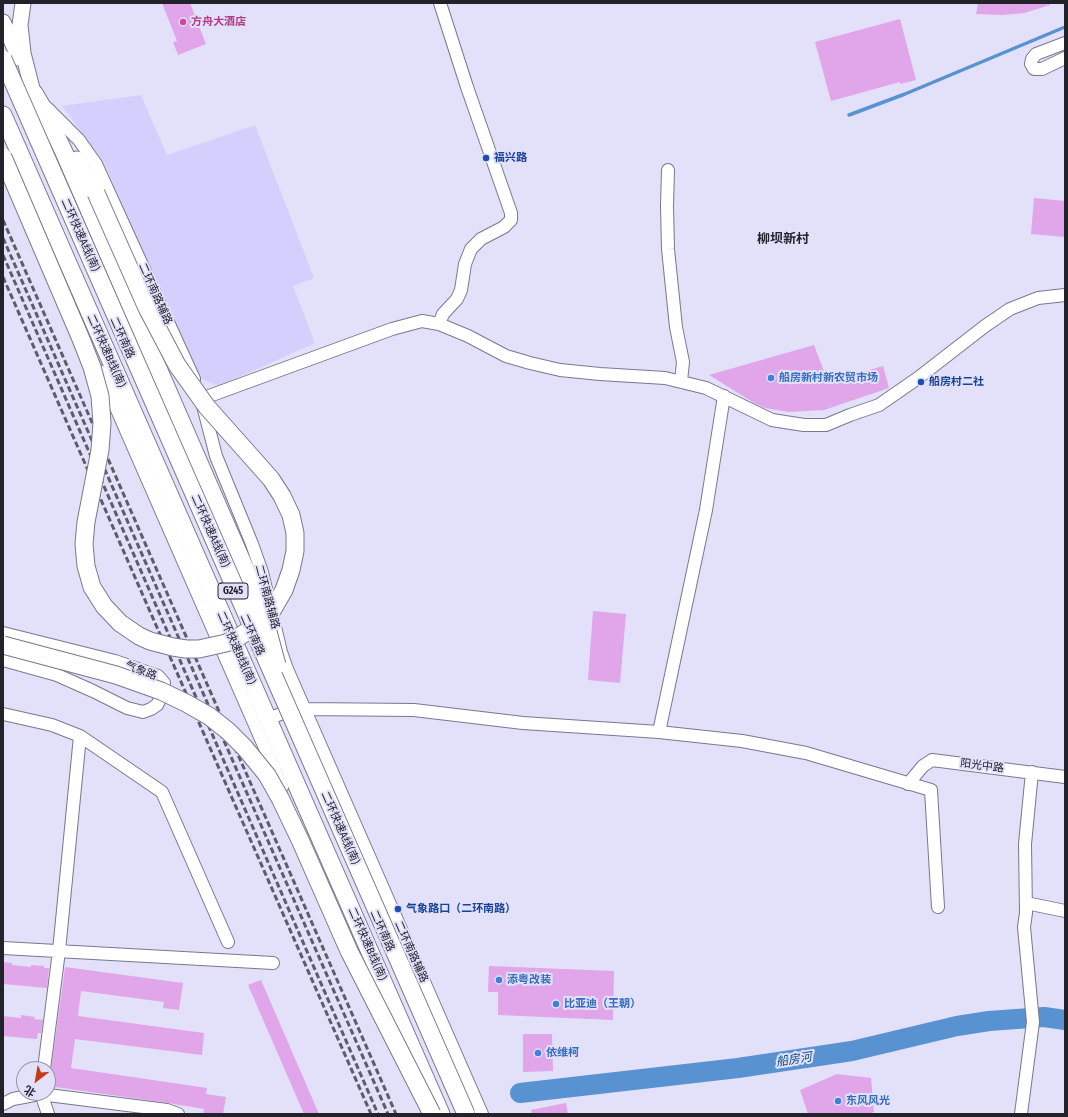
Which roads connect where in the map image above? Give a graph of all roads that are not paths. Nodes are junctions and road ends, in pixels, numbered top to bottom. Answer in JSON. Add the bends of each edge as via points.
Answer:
{"nodes":[{"id":1,"x":22,"y":3,"type":"edge"},
{"id":2,"x":440,"y":3,"type":"edge"},
{"id":3,"x":3,"y":22,"type":"edge"},
{"id":4,"x":1065,"y":43,"type":"edge"},
{"id":5,"x":1065,"y":58,"type":"edge"},
{"id":6,"x":3,"y":59,"type":"edge"},
{"id":7,"x":3,"y":67,"type":"edge"},
{"id":8,"x":34,"y":93,"type":"junction"},
{"id":9,"x":3,"y":108,"type":"edge"},
{"id":10,"x":3,"y":115,"type":"edge"},
{"id":11,"x":3,"y":150,"type":"edge"},
{"id":12,"x":3,"y":157,"type":"edge"},
{"id":13,"x":668,"y":170,"type":"dead end"},
{"id":14,"x":90,"y":196,"type":"junction"},
{"id":15,"x":66,"y":212,"type":"junction"},
{"id":16,"x":1065,"y":295,"type":"edge"},
{"id":17,"x":439,"y":324,"type":"junction"},
{"id":18,"x":681,"y":381,"type":"junction"},
{"id":19,"x":724,"y":396,"type":"junction"},
{"id":20,"x":201,"y":399,"type":"junction"},
{"id":21,"x":3,"y":633,"type":"edge"},
{"id":22,"x":3,"y":645,"type":"edge"},
{"id":23,"x":3,"y":660,"type":"edge"},
{"id":24,"x":3,"y":714,"type":"edge"},
{"id":25,"x":295,"y":715,"type":"junction"},
{"id":26,"x":270,"y":718,"type":"junction"},
{"id":27,"x":659,"y":732,"type":"junction"},
{"id":28,"x":80,"y":736,"type":"junction"},
{"id":29,"x":1032,"y":772,"type":"junction"},
{"id":30,"x":1065,"y":777,"type":"edge"},
{"id":31,"x":908,"y":784,"type":"junction"},
{"id":32,"x":1026,"y":904,"type":"junction"},
{"id":33,"x":938,"y":907,"type":"dead end"},
{"id":34,"x":1065,"y":911,"type":"edge"},
{"id":35,"x":228,"y":942,"type":"dead end"},
{"id":36,"x":3,"y":948,"type":"edge"},
{"id":37,"x":58,"y":951,"type":"junction"},
{"id":38,"x":273,"y":963,"type":"dead end"},
{"id":39,"x":45,"y":1061,"type":"edge"},
{"id":40,"x":56,"y":1096,"type":"edge"},
{"id":41,"x":16,"y":1098,"type":"edge"},
{"id":42,"x":43,"y":1101,"type":"edge"},
{"id":43,"x":3,"y":1104,"type":"edge"},
{"id":44,"x":48,"y":1114,"type":"edge"},
{"id":45,"x":178,"y":1114,"type":"edge"},
{"id":46,"x":425,"y":1114,"type":"edge"},
{"id":47,"x":432,"y":1114,"type":"edge"},
{"id":48,"x":441,"y":1114,"type":"edge"},
{"id":49,"x":444,"y":1114,"type":"edge"},
{"id":50,"x":462,"y":1114,"type":"edge"},
{"id":51,"x":466,"y":1114,"type":"edge"},
{"id":52,"x":482,"y":1114,"type":"edge"},
{"id":53,"x":1022,"y":1114,"type":"edge"}],
"edges":[{"from":1,"to":8,"type":"main road","via":[[22,49]]},
{"from":2,"to":17,"type":"street","via":[[511,213],[511,220],[504,227],[481,239],[471,249],[465,264],[461,290]]},
{"from":3,"to":8,"type":"main road"},
{"from":4,"to":5,"type":"street","via":[[1036,54],[1031,64],[1034,69],[1042,69]]},
{"from":6,"to":25,"type":"highway","name":"二环快速A线(南)","bridge":true},
{"from":7,"to":15,"type":"main road","name":"二环南路","number":"G245"},
{"from":8,"to":14,"type":"highway","via":[[83,169]]},
{"from":8,"to":15,"type":"main road"},
{"from":8,"to":20,"type":"street","name":"二环南路辅路","via":[[79,140],[96,164],[190,369]]},
{"from":9,"to":26,"type":"main road","name":"二环南路","number":"G245"},
{"from":10,"to":48,"type":"highway","name":"二环快速B线(南)"},
{"from":11,"to":46,"type":"street"},
{"from":12,"to":14,"type":"highway","bridge":true,"via":[[79,334],[100,396],[100,450],[84,544],[86,566],[92,587],[104,606],[120,623],[150,641],[186,649],[226,643],[257,625],[273,609],[284,590],[295,551],[291,515],[271,479],[207,408],[177,365]]},
{"from":13,"to":18,"type":"street","via":[[668,249],[676,327],[683,362]]},
{"from":14,"to":25,"type":"highway","bridge":true,"via":[[258,598],[284,693]]},
{"from":15,"to":25,"type":"main road","name":"二环南路","number":"G245"},
{"from":16,"to":19,"type":"street","via":[[1038,298],[1010,309],[879,405],[826,425],[804,425],[772,420]]},
{"from":17,"to":18,"type":"street","via":[[506,356],[560,370]]},
{"from":17,"to":20,"type":"street","via":[[422,322],[392,329]]},
{"from":18,"to":19,"type":"street"},
{"from":19,"to":27,"type":"street","via":[[706,510]]},
{"from":20,"to":25,"type":"street","name":"二环南路辅路","via":[[216,456],[262,572]]},
{"from":21,"to":23,"type":"street","name":"气象路","via":[[116,662],[158,676],[164,683],[164,691],[157,705],[143,712],[127,708],[57,675]]},
{"from":22,"to":47,"type":"highway","bridge":true,"via":[[116,675],[161,691],[209,716],[245,748],[267,775],[280,798],[349,951]]},
{"from":24,"to":28,"type":"street","via":[[52,725]]},
{"from":25,"to":26,"type":"street"},
{"from":25,"to":27,"type":"street","via":[[414,710],[523,723]]},
{"from":25,"to":50,"type":"main road","name":"二环南路","number":"G245"},
{"from":25,"to":51,"type":"highway","name":"二环快速A线(南)","bridge":true},
{"from":25,"to":52,"type":"street","name":"二环南路辅路"},
{"from":26,"to":49,"type":"main road","name":"二环南路","number":"G245"},
{"from":27,"to":31,"type":"street","via":[[742,741],[806,753]]},
{"from":28,"to":35,"type":"street","via":[[162,792]]},
{"from":28,"to":37,"type":"street"},
{"from":29,"to":30,"type":"street","name":"阳光中路"},
{"from":29,"to":31,"type":"street","name":"阳光中路","via":[[932,760],[922,766]]},
{"from":29,"to":32,"type":"street","via":[[1025,844]]},
{"from":31,"to":33,"type":"street","via":[[931,790]]},
{"from":32,"to":34,"type":"street"},
{"from":32,"to":53,"type":"street","via":[[1024,926],[1033,1022]]},
{"from":36,"to":37,"type":"street"},
{"from":37,"to":38,"type":"street"},
{"from":37,"to":39,"type":"street"},
{"from":40,"to":45,"type":"street","via":[[167,1110]]},
{"from":41,"to":43,"type":"street"},
{"from":42,"to":44,"type":"street"}]}
